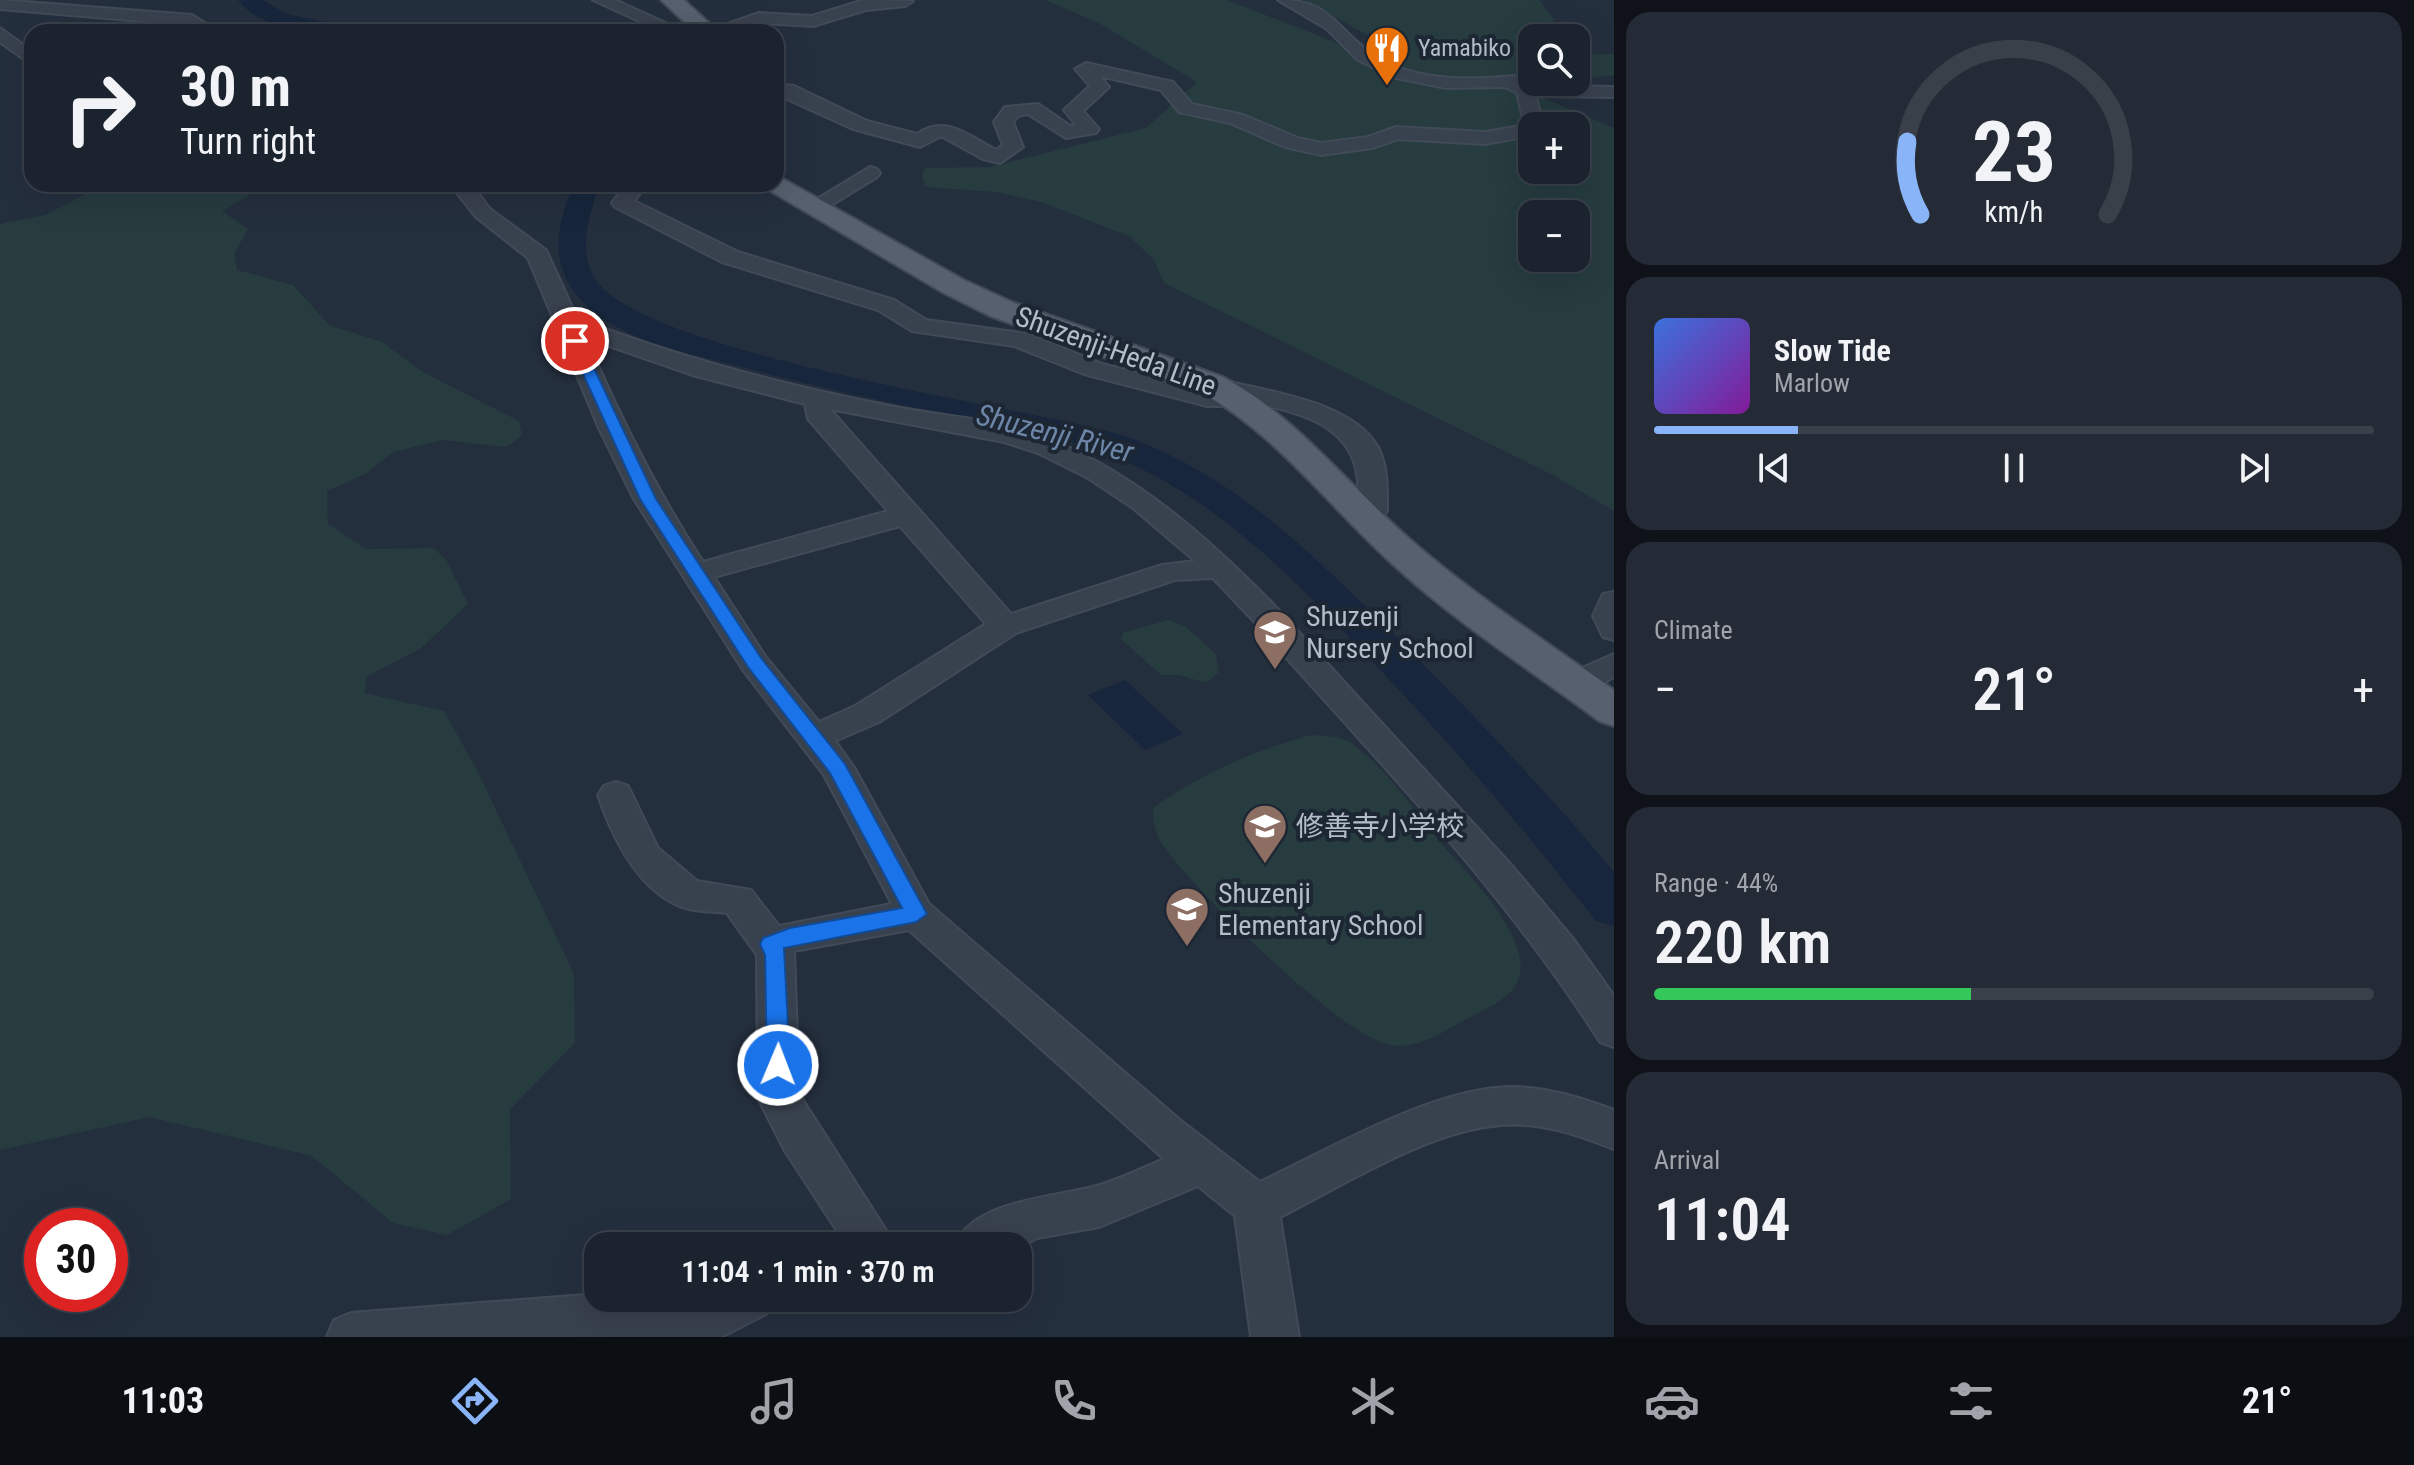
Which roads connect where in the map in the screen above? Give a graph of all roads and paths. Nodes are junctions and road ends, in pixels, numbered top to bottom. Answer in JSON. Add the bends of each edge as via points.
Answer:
{"nodes":[{"id":1,"x":601,"y":0,"type":"edge"},
{"id":2,"x":671,"y":0,"type":"edge"},
{"id":3,"x":1286,"y":0,"type":"edge"},
{"id":4,"x":905,"y":1,"type":"edge"},
{"id":5,"x":191,"y":2,"type":"edge"},
{"id":6,"x":0,"y":4,"type":"edge"},
{"id":7,"x":154,"y":18,"type":"junction"},
{"id":8,"x":202,"y":24,"type":"edge"},
{"id":9,"x":226,"y":24,"type":"edge"},
{"id":10,"x":658,"y":24,"type":"edge"},
{"id":11,"x":701,"y":24,"type":"edge"},
{"id":12,"x":739,"y":24,"type":"edge"},
{"id":13,"x":0,"y":33,"type":"edge"},
{"id":14,"x":24,"y":53,"type":"edge"},
{"id":15,"x":0,"y":54,"type":"edge"},
{"id":16,"x":24,"y":56,"type":"edge"},
{"id":17,"x":1518,"y":84,"type":"edge"},
{"id":18,"x":784,"y":90,"type":"edge"},
{"id":19,"x":1590,"y":90,"type":"edge"},
{"id":20,"x":1614,"y":92,"type":"edge"},
{"id":21,"x":1526,"y":96,"type":"edge"},
{"id":22,"x":870,"y":173,"type":"dead end"},
{"id":23,"x":784,"y":188,"type":"edge"},
{"id":24,"x":466,"y":192,"type":"edge"},
{"id":25,"x":631,"y":192,"type":"edge"},
{"id":26,"x":816,"y":206,"type":"junction"},
{"id":27,"x":568,"y":323,"type":"junction"},
{"id":28,"x":1226,"y":392,"type":"junction"},
{"id":29,"x":818,"y":399,"type":"junction"},
{"id":30,"x":907,"y":515,"type":"junction"},
{"id":31,"x":1367,"y":518,"type":"junction"},
{"id":32,"x":1222,"y":568,"type":"junction"},
{"id":33,"x":696,"y":573,"type":"junction"},
{"id":34,"x":1614,"y":601,"type":"edge"},
{"id":35,"x":1005,"y":626,"type":"junction"},
{"id":36,"x":1614,"y":630,"type":"edge"},
{"id":37,"x":1614,"y":664,"type":"edge"},
{"id":38,"x":1577,"y":683,"type":"junction"},
{"id":39,"x":1614,"y":711,"type":"edge"},
{"id":40,"x":814,"y":737,"type":"junction"},
{"id":41,"x":616,"y":795,"type":"dead end"},
{"id":42,"x":916,"y":914,"type":"junction"},
{"id":43,"x":771,"y":944,"type":"junction"},
{"id":44,"x":1614,"y":1030,"type":"edge"},
{"id":45,"x":1614,"y":1130,"type":"edge"},
{"id":46,"x":1203,"y":1164,"type":"junction"},
{"id":47,"x":1256,"y":1206,"type":"junction"},
{"id":48,"x":864,"y":1232,"type":"edge"},
{"id":49,"x":1004,"y":1232,"type":"edge"},
{"id":50,"x":724,"y":1312,"type":"edge"},
{"id":51,"x":351,"y":1337,"type":"edge"},
{"id":52,"x":1275,"y":1337,"type":"edge"}],
"edges":[{"from":1,"to":10,"type":"street"},
{"from":2,"to":11,"type":"main road"},
{"from":3,"to":17,"type":"street","via":[[1314,12],[1362,55],[1389,68],[1445,81]]},
{"from":4,"to":12,"type":"street","via":[[864,5],[813,21],[763,17]]},
{"from":5,"to":7,"type":"street"},
{"from":5,"to":9,"type":"street"},
{"from":6,"to":7,"type":"street"},
{"from":7,"to":8,"type":"street"},
{"from":13,"to":14,"type":"street"},
{"from":15,"to":16,"type":"street"},
{"from":18,"to":21,"type":"street","via":[[902,139],[925,141],[936,130],[945,130],[995,157],[1012,151],[1003,122],[1012,111],[1031,108],[1066,132],[1089,129],[1073,110],[1100,87],[1086,68],[1167,86],[1186,108],[1236,119],[1321,149],[1396,133],[1485,138],[1529,130],[1532,118]]},
{"from":19,"to":20,"type":"street"},
{"from":22,"to":26,"type":"street"},
{"from":23,"to":26,"type":"main road","name":"Shuzenji-Heda Line"},
{"from":24,"to":27,"type":"street","via":[[483,213],[538,255]]},
{"from":25,"to":28,"type":"street","via":[[622,203],[698,242],[744,262],[886,305],[920,326],[1019,339],[1093,369],[1207,398]]},
{"from":26,"to":28,"type":"main road","name":"Shuzenji-Heda Line","via":[[1001,309]]},
{"from":27,"to":29,"type":"street","via":[[679,364]]},
{"from":27,"to":33,"type":"street","via":[[648,499]]},
{"from":28,"to":31,"type":"main road","name":"Shuzenji-Heda Line","via":[[1282,430]]},
{"from":28,"to":31,"type":"street","via":[[1334,421],[1354,433],[1371,472],[1373,511]]},
{"from":29,"to":30,"type":"street","via":[[817,414]]},
{"from":29,"to":32,"type":"street","via":[[1011,434],[1047,447],[1125,487]]},
{"from":30,"to":33,"type":"street"},
{"from":30,"to":35,"type":"street"},
{"from":31,"to":38,"type":"main road","name":"Shuzenji-Heda Line","via":[[1436,580]]},
{"from":32,"to":35,"type":"street","via":[[1172,571]]},
{"from":32,"to":44,"type":"street","via":[[1524,906],[1581,975]]},
{"from":33,"to":40,"type":"street","via":[[763,675]]},
{"from":34,"to":36,"type":"street","via":[[1608,616]]},
{"from":35,"to":40,"type":"street","via":[[867,714]]},
{"from":37,"to":38,"type":"street"},
{"from":38,"to":39,"type":"main road","name":"Shuzenji-Heda Line"},
{"from":40,"to":42,"type":"street","via":[[858,803]]},
{"from":41,"to":43,"type":"street","via":[[645,858],[688,894],[738,900]]},
{"from":42,"to":43,"type":"street"},
{"from":42,"to":46,"type":"street"},
{"from":43,"to":48,"type":"street","via":[[776,955],[779,1098]]},
{"from":45,"to":47,"type":"street","via":[[1547,1109],[1496,1107],[1438,1122]]},
{"from":46,"to":47,"type":"street"},
{"from":46,"to":49,"type":"street","via":[[1099,1206],[1030,1218]]},
{"from":47,"to":52,"type":"street"},
{"from":50,"to":51,"type":"street"}]}
